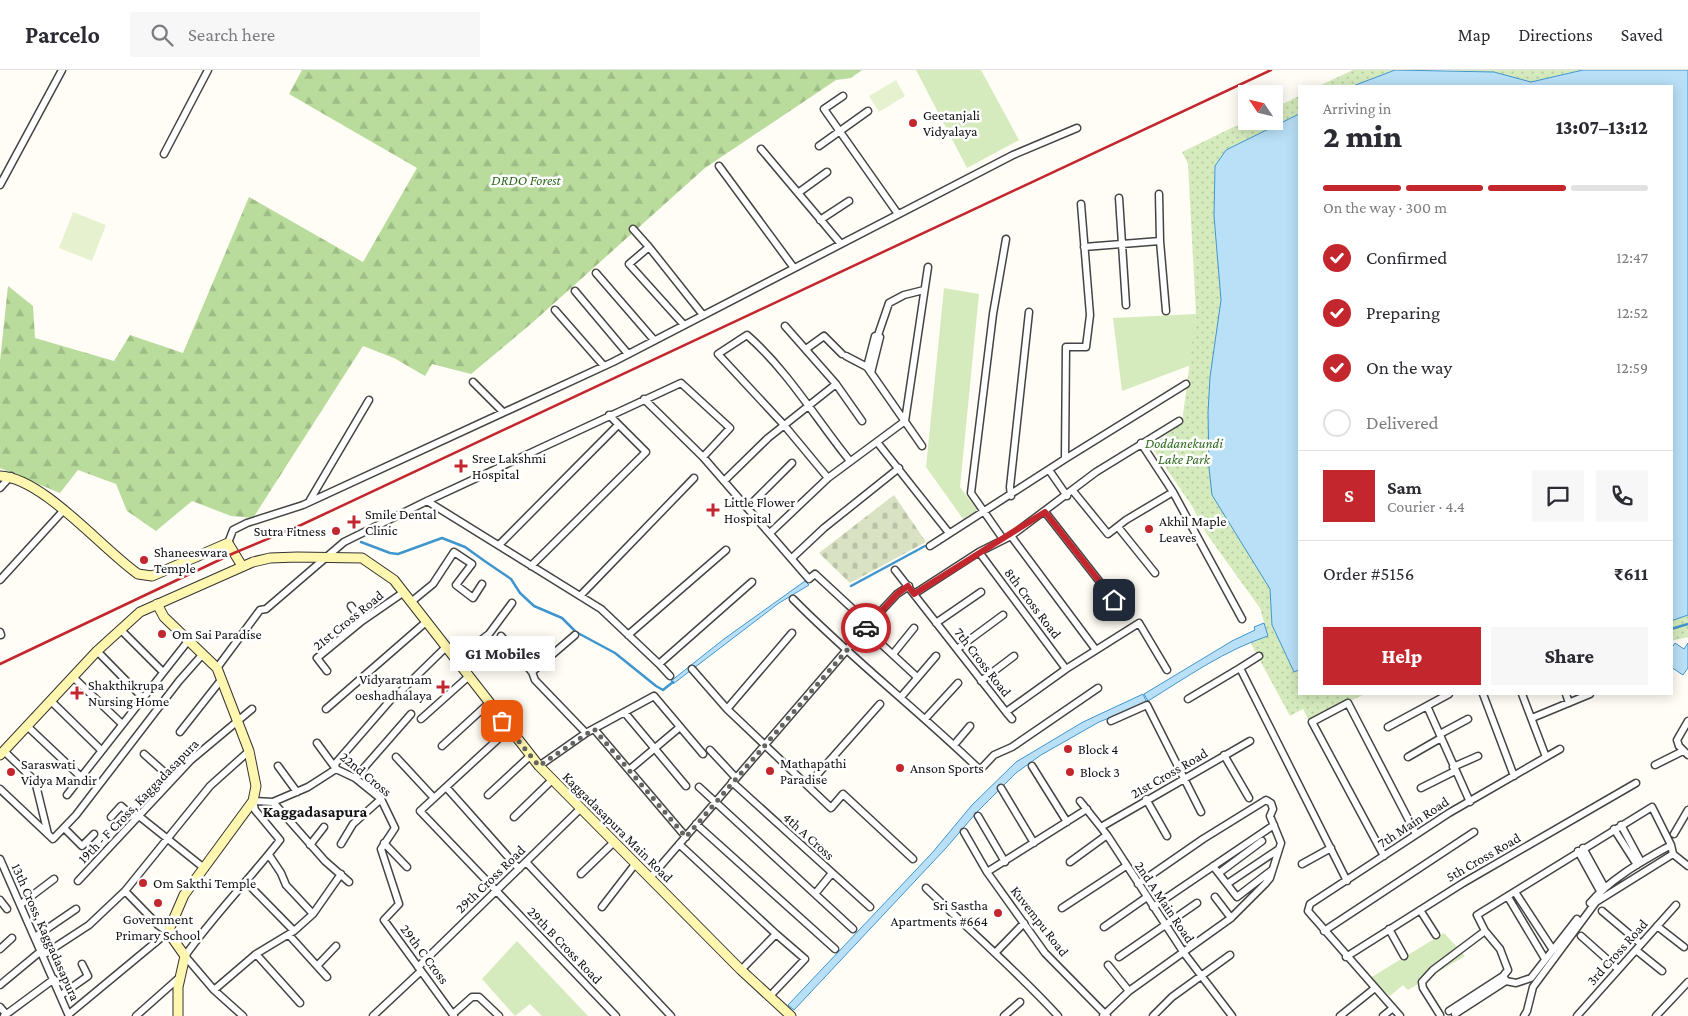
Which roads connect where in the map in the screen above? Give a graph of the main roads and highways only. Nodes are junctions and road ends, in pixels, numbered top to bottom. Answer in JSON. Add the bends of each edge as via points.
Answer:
{"nodes":[{"id":1,"x":0,"y":476,"type":"edge"},
{"id":2,"x":242,"y":566,"type":"junction"},
{"id":3,"x":157,"y":604,"type":"junction"},
{"id":4,"x":2,"y":753,"type":"edge"},
{"id":5,"x":790,"y":1015,"type":"edge"},
{"id":6,"x":178,"y":1016,"type":"edge"}],
"edges":[{"from":1,"to":2,"type":"main road","via":[[11,476],[41,492],[138,574],[152,576],[228,543]]},
{"from":2,"to":3,"type":"main road","name":"Kaggadasapura Main Road"},
{"from":2,"to":5,"type":"main road","name":"Kaggadasapura Main Road","via":[[270,558],[362,558],[394,580],[539,766],[741,970]]},
{"from":3,"to":4,"type":"main road","via":[[140,612],[97,651]]},
{"from":3,"to":6,"type":"main road","via":[[164,617],[217,668],[239,719],[256,786],[253,801],[184,895],[168,932],[185,956],[178,987]]}]}
